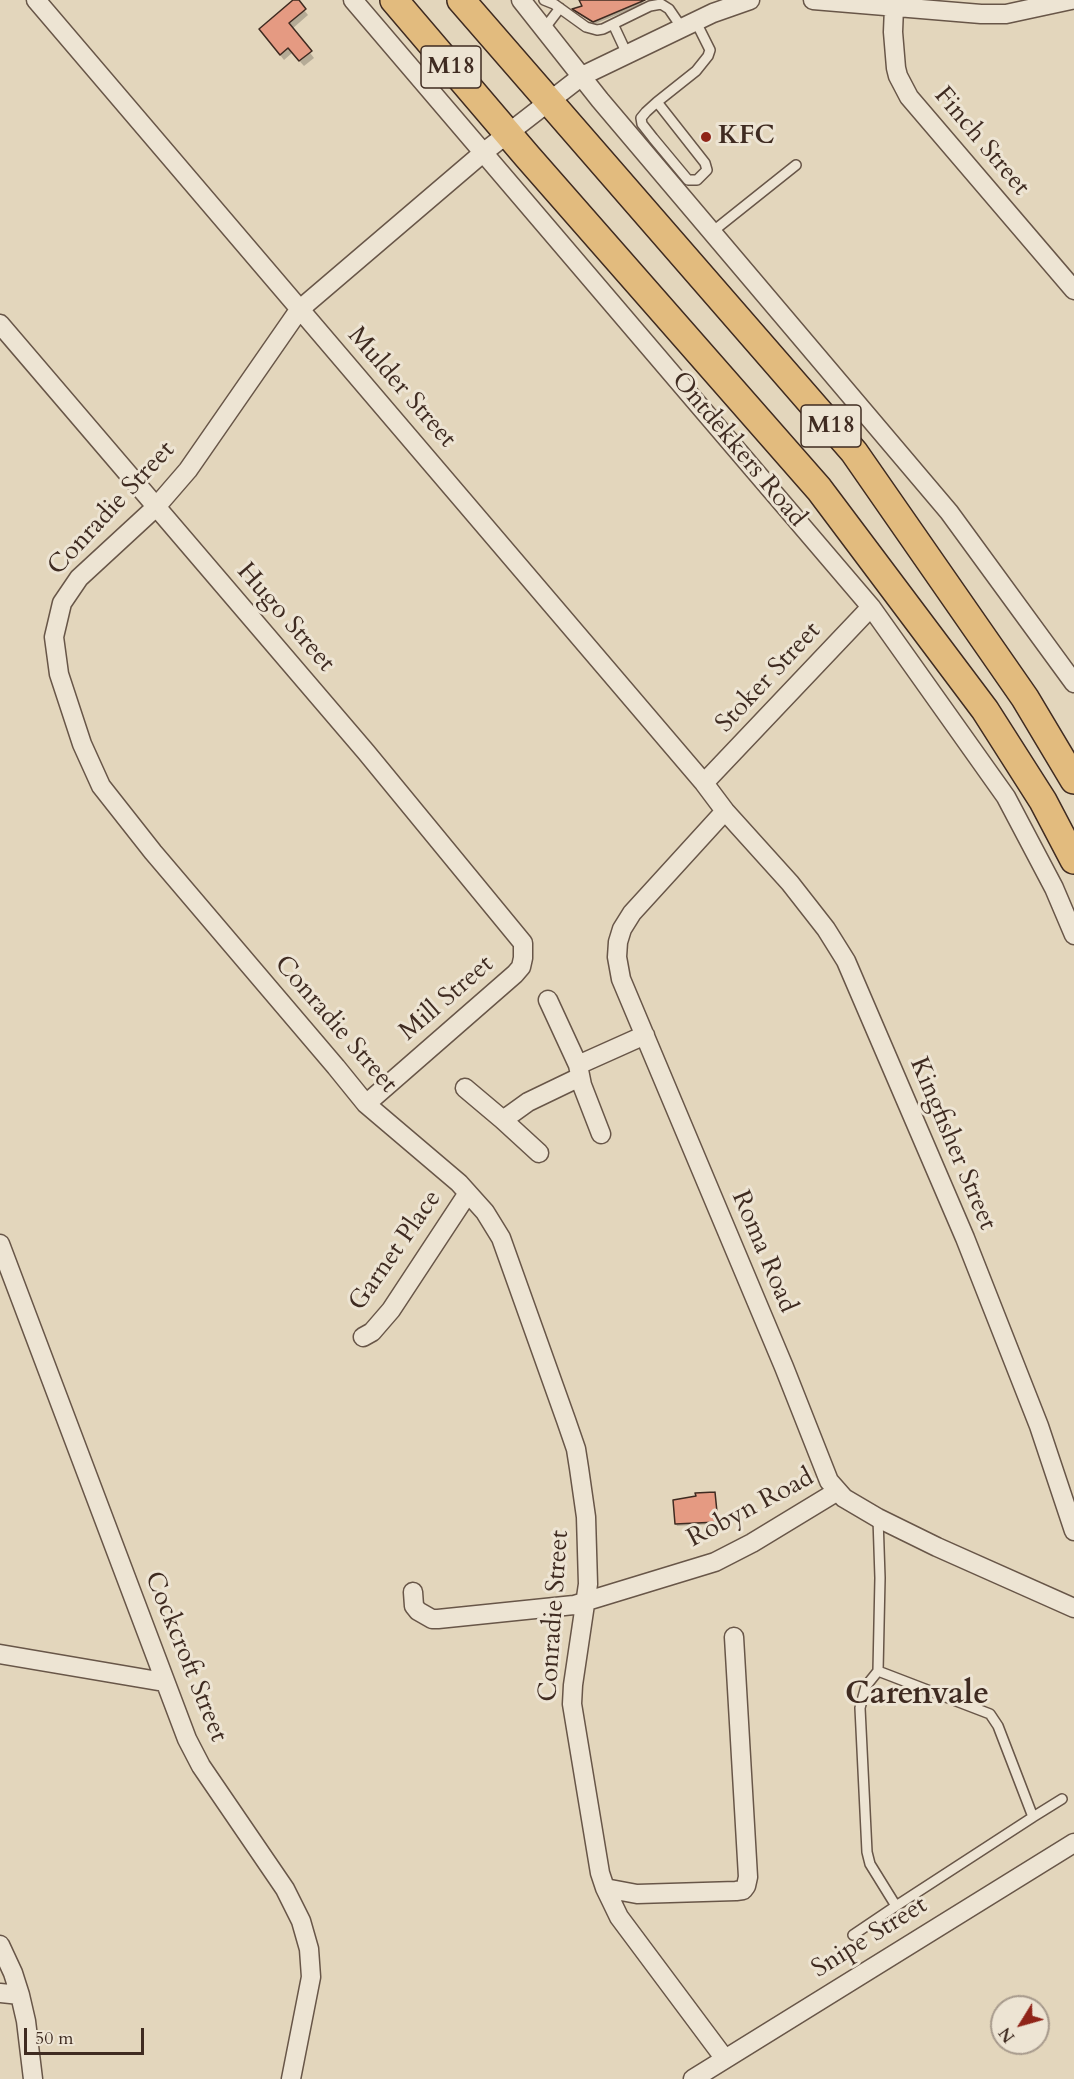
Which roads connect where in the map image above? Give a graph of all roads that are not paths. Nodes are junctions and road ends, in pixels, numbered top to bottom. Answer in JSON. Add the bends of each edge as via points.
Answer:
{"nodes":[{"id":1,"x":36,"y":0,"type":"edge"},
{"id":2,"x":353,"y":0,"type":"edge"},
{"id":3,"x":394,"y":0,"type":"edge"},
{"id":4,"x":460,"y":0,"type":"edge"},
{"id":5,"x":521,"y":0,"type":"edge"},
{"id":6,"x":544,"y":0,"type":"edge"},
{"id":7,"x":750,"y":0,"type":"edge"},
{"id":8,"x":813,"y":0,"type":"edge"},
{"id":9,"x":1071,"y":0,"type":"edge"},
{"id":10,"x":894,"y":7,"type":"junction"},
{"id":11,"x":982,"y":7,"type":"edge"},
{"id":12,"x":560,"y":8,"type":"junction"},
{"id":13,"x":613,"y":24,"type":"junction"},
{"id":14,"x":689,"y":25,"type":"junction"},
{"id":15,"x":544,"y":29,"type":"junction"},
{"id":16,"x":627,"y":54,"type":"junction"},
{"id":17,"x":582,"y":76,"type":"junction"},
{"id":18,"x":548,"y":101,"type":"junction"},
{"id":19,"x":657,"y":102,"type":"junction"},
{"id":20,"x":507,"y":134,"type":"junction"},
{"id":21,"x":484,"y":152,"type":"junction"},
{"id":22,"x":796,"y":165,"type":"dead end"},
{"id":23,"x":712,"y":232,"type":"junction"},
{"id":24,"x":1074,"y":290,"type":"edge"},
{"id":25,"x":299,"y":309,"type":"junction"},
{"id":26,"x":0,"y":324,"type":"edge"},
{"id":27,"x":156,"y":507,"type":"junction"},
{"id":28,"x":871,"y":607,"type":"junction"},
{"id":29,"x":1074,"y":683,"type":"edge"},
{"id":30,"x":1074,"y":780,"type":"edge"},
{"id":31,"x":704,"y":783,"type":"junction"},
{"id":32,"x":725,"y":811,"type":"junction"},
{"id":33,"x":1074,"y":860,"type":"edge"},
{"id":34,"x":1074,"y":935,"type":"edge"},
{"id":35,"x":524,"y":950,"type":"joint"},
{"id":36,"x":548,"y":1000,"type":"dead end"},
{"id":37,"x":645,"y":1035,"type":"junction"},
{"id":38,"x":579,"y":1071,"type":"junction"},
{"id":39,"x":465,"y":1088,"type":"dead end"},
{"id":40,"x":366,"y":1104,"type":"junction"},
{"id":41,"x":503,"y":1120,"type":"junction"},
{"id":42,"x":601,"y":1134,"type":"dead end"},
{"id":43,"x":539,"y":1153,"type":"dead end"},
{"id":44,"x":468,"y":1193,"type":"junction"},
{"id":45,"x":0,"y":1244,"type":"edge"},
{"id":46,"x":363,"y":1337,"type":"dead end"},
{"id":47,"x":836,"y":1492,"type":"junction"},
{"id":48,"x":878,"y":1518,"type":"junction"},
{"id":49,"x":1074,"y":1531,"type":"edge"},
{"id":50,"x":413,"y":1592,"type":"dead end"},
{"id":51,"x":585,"y":1601,"type":"junction"},
{"id":52,"x":1074,"y":1608,"type":"edge"},
{"id":53,"x":734,"y":1636,"type":"dead end"},
{"id":54,"x":0,"y":1654,"type":"edge"},
{"id":55,"x":878,"y":1671,"type":"junction"},
{"id":56,"x":164,"y":1682,"type":"junction"},
{"id":57,"x":1062,"y":1799,"type":"dead end"},
{"id":58,"x":1033,"y":1817,"type":"junction"},
{"id":59,"x":1074,"y":1842,"type":"edge"},
{"id":60,"x":605,"y":1888,"type":"junction"},
{"id":61,"x":896,"y":1906,"type":"junction"},
{"id":62,"x":853,"y":1935,"type":"dead end"},
{"id":63,"x":0,"y":1945,"type":"edge"},
{"id":64,"x":0,"y":1993,"type":"edge"},
{"id":65,"x":20,"y":1995,"type":"junction"},
{"id":66,"x":725,"y":2058,"type":"junction"},
{"id":67,"x":33,"y":2079,"type":"edge"},
{"id":68,"x":291,"y":2079,"type":"edge"},
{"id":69,"x":693,"y":2079,"type":"edge"}],
"edges":[{"from":1,"to":25,"type":"street","name":"Mulder Street"},
{"from":2,"to":21,"type":"street","name":"Ontdekkers Road"},
{"from":3,"to":20,"type":"main road","name":"Ontdekkers Road","number":"M18"},
{"from":4,"to":18,"type":"main road","number":"M18"},
{"from":5,"to":15,"type":"street"},
{"from":6,"to":12,"type":"lane"},
{"from":7,"to":14,"type":"street","name":"Conradie Street"},
{"from":8,"to":10,"type":"street"},
{"from":9,"to":11,"type":"street","via":[[1006,14]]},
{"from":10,"to":11,"type":"street"},
{"from":10,"to":24,"type":"street","name":"Finch Street","via":[[896,68],[909,97]]},
{"from":12,"to":13,"type":"lane","via":[[593,30]]},
{"from":12,"to":15,"type":"lane"},
{"from":13,"to":14,"type":"lane","via":[[662,4]]},
{"from":13,"to":16,"type":"lane"},
{"from":14,"to":16,"type":"street","name":"Conradie Street"},
{"from":14,"to":19,"type":"lane","via":[[710,50],[708,56],[696,71]]},
{"from":15,"to":17,"type":"street"},
{"from":16,"to":17,"type":"street","name":"Conradie Street"},
{"from":17,"to":18,"type":"street","name":"Conradie Street"},
{"from":17,"to":23,"type":"street"},
{"from":18,"to":20,"type":"street","name":"Conradie Street"},
{"from":18,"to":30,"type":"main road","number":"M18","via":[[854,452],[1025,698]]},
{"from":19,"to":19,"type":"lane","via":[[641,116],[642,124],[688,180],[697,180],[707,170],[705,163]]},
{"from":20,"to":21,"type":"street","name":"Conradie Street"},
{"from":20,"to":33,"type":"main road","name":"Ontdekkers Road","number":"M18","via":[[819,489],[985,710],[1043,801]]},
{"from":21,"to":25,"type":"street","name":"Conradie Street"},
{"from":21,"to":28,"type":"street","name":"Ontdekkers Road"},
{"from":22,"to":23,"type":"lane"},
{"from":23,"to":29,"type":"street","via":[[949,512]]},
{"from":25,"to":27,"type":"street","name":"Conradie Street","via":[[188,470]]},
{"from":25,"to":31,"type":"street","name":"Mulder Street"},
{"from":26,"to":27,"type":"street","name":"Hugo Street"},
{"from":27,"to":35,"type":"street","name":"Hugo Street","via":[[366,752],[515,932]]},
{"from":27,"to":40,"type":"street","name":"Conradie Street","via":[[79,578],[62,603],[54,637],[56,659],[82,744],[106,794]]},
{"from":28,"to":31,"type":"street","name":"Stoker Street"},
{"from":28,"to":34,"type":"street","name":"Ontdekkers Road","via":[[1006,797]]},
{"from":31,"to":32,"type":"street","name":"Mulder Street"},
{"from":32,"to":37,"type":"street","name":"Roma Road","via":[[622,928],[617,957],[621,979]]},
{"from":32,"to":49,"type":"street","name":"Kingfisher Street","via":[[790,883],[846,961],[965,1238],[1039,1426]]},
{"from":35,"to":40,"type":"street","name":"Mill Street","via":[[521,967],[515,974]]},
{"from":36,"to":38,"type":"street"},
{"from":37,"to":38,"type":"street"},
{"from":37,"to":47,"type":"street","name":"Roma Road"},
{"from":38,"to":41,"type":"street"},
{"from":38,"to":42,"type":"street"},
{"from":39,"to":41,"type":"street"},
{"from":40,"to":44,"type":"street","name":"Conradie Street"},
{"from":41,"to":43,"type":"street"},
{"from":44,"to":46,"type":"street","name":"Garnet Place","via":[[398,1301],[381,1323]]},
{"from":44,"to":51,"type":"street","name":"Conradie Street","via":[[493,1223],[504,1245],[576,1449],[586,1517]]},
{"from":45,"to":56,"type":"street","name":"Cockcroft Street"},
{"from":47,"to":48,"type":"street"},
{"from":47,"to":51,"type":"street","name":"Robyn Road","via":[[716,1562]]},
{"from":48,"to":52,"type":"street"},
{"from":48,"to":55,"type":"lane"},
{"from":50,"to":51,"type":"street","name":"Robyn Road","via":[[414,1606],[432,1619]]},
{"from":51,"to":60,"type":"street","name":"Conradie Street","via":[[572,1704]]},
{"from":53,"to":60,"type":"street","via":[[746,1886],[736,1892],[637,1894]]},
{"from":54,"to":56,"type":"street"},
{"from":55,"to":58,"type":"lane","via":[[990,1714]]},
{"from":55,"to":61,"type":"lane","via":[[866,1686],[860,1708],[867,1852],[870,1864]]},
{"from":56,"to":68,"type":"street","name":"Cockcroft Street","via":[[201,1766],[285,1889],[301,1921],[311,1977]]},
{"from":57,"to":58,"type":"lane"},
{"from":58,"to":61,"type":"lane"},
{"from":59,"to":66,"type":"street","name":"Snipe Street"},
{"from":60,"to":66,"type":"street","name":"Conradie Street","via":[[619,1917]]},
{"from":61,"to":62,"type":"lane"},
{"from":63,"to":65,"type":"street"},
{"from":64,"to":65,"type":"street"},
{"from":65,"to":67,"type":"street"},
{"from":66,"to":69,"type":"street","name":"Snipe Street"}]}
